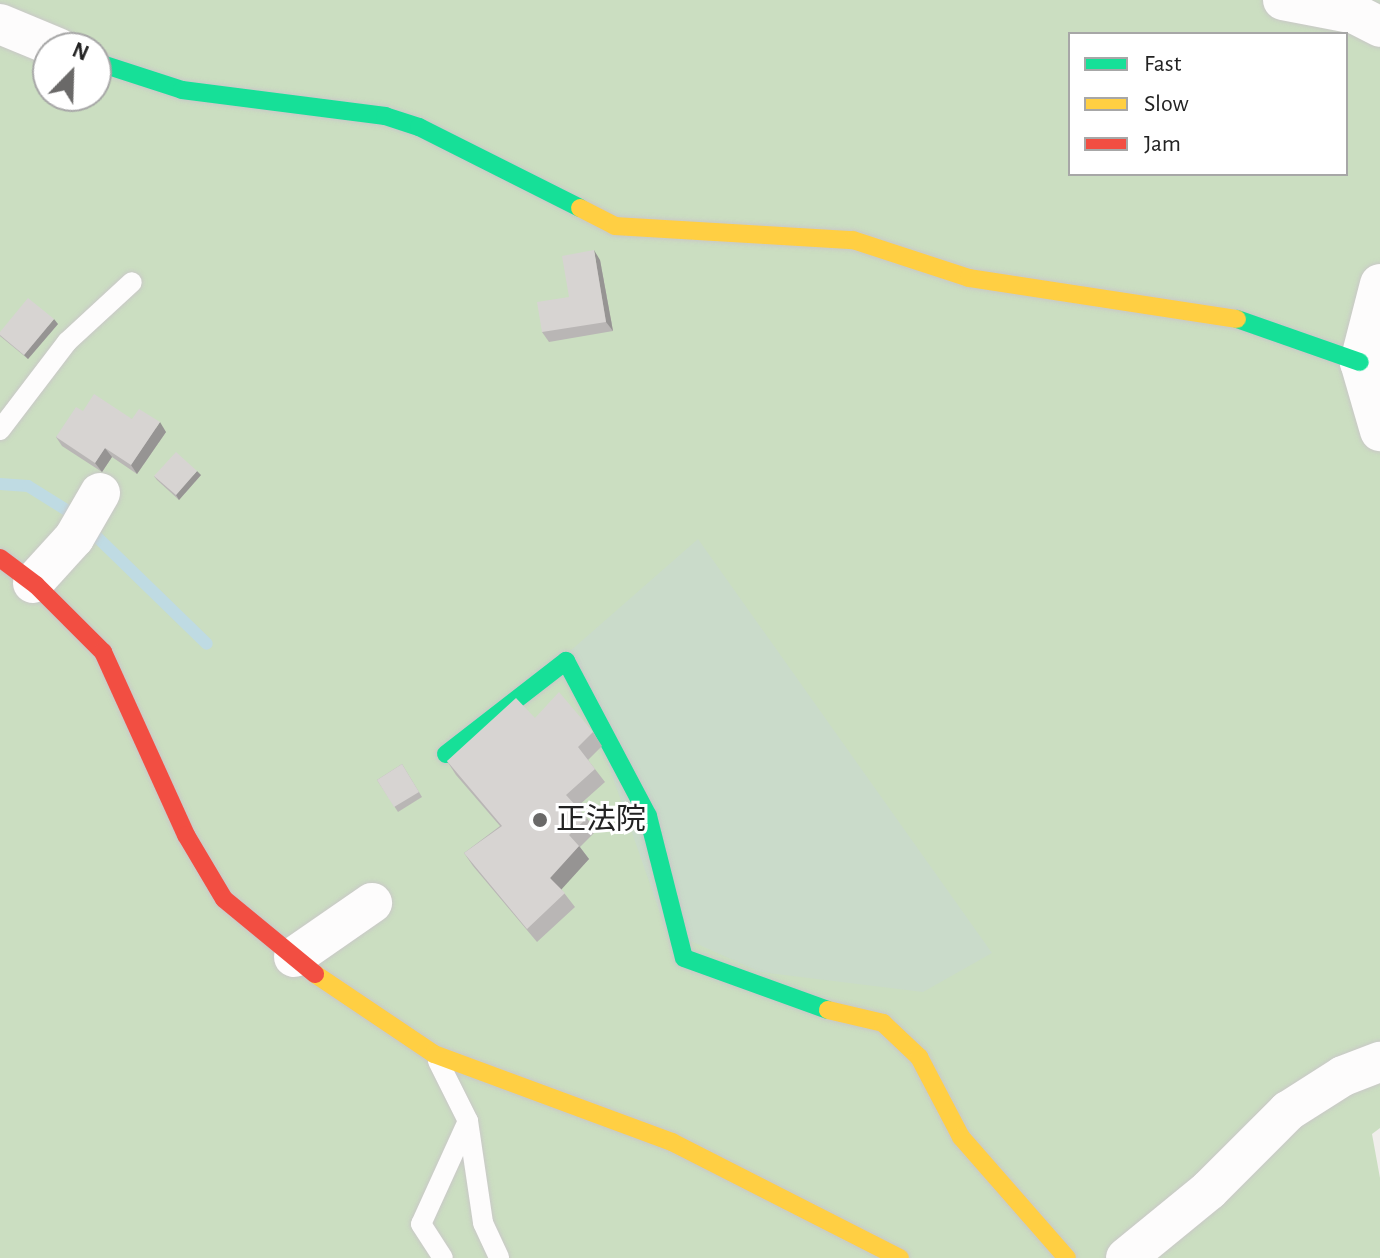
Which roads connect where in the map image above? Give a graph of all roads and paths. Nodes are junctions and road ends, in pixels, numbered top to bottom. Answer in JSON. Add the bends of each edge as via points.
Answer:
{"nodes":[{"id":1,"x":1283,"y":0,"type":"edge"},
{"id":2,"x":0,"y":24,"type":"edge"},
{"id":3,"x":1380,"y":27,"type":"edge"},
{"id":4,"x":32,"y":37,"type":"edge"},
{"id":5,"x":112,"y":67,"type":"edge"},
{"id":6,"x":132,"y":282,"type":"dead end"},
{"id":7,"x":1380,"y":284,"type":"edge"},
{"id":8,"x":1360,"y":362,"type":"junction"},
{"id":9,"x":0,"y":430,"type":"edge"},
{"id":10,"x":1380,"y":431,"type":"edge"},
{"id":11,"x":100,"y":493,"type":"dead end"},
{"id":12,"x":0,"y":558,"type":"edge"},
{"id":13,"x":33,"y":583,"type":"junction"},
{"id":14,"x":446,"y":754,"type":"dead end"},
{"id":15,"x":372,"y":903,"type":"dead end"},
{"id":16,"x":294,"y":957,"type":"junction"},
{"id":17,"x":434,"y":1054,"type":"junction"},
{"id":18,"x":1380,"y":1062,"type":"edge"},
{"id":19,"x":468,"y":1121,"type":"junction"},
{"id":20,"x":443,"y":1258,"type":"edge"},
{"id":21,"x":499,"y":1258,"type":"edge"},
{"id":22,"x":900,"y":1258,"type":"edge"},
{"id":23,"x":1067,"y":1258,"type":"edge"},
{"id":24,"x":1126,"y":1258,"type":"edge"}],
"edges":[{"from":1,"to":3,"type":"street","via":[[1355,14]]},
{"from":2,"to":4,"type":"street"},
{"from":5,"to":8,"type":"street","via":[[182,90],[385,116],[419,127],[615,226],[853,240],[969,278],[1218,313]]},
{"from":6,"to":9,"type":"lane","via":[[67,342]]},
{"from":7,"to":8,"type":"street"},
{"from":8,"to":10,"type":"street"},
{"from":11,"to":13,"type":"street","via":[[74,538]]},
{"from":12,"to":13,"type":"street"},
{"from":13,"to":16,"type":"street","via":[[103,652],[203,869],[224,899]]},
{"from":14,"to":23,"type":"street","via":[[566,661],[648,816],[684,958],[796,1002],[883,1023],[919,1057],[961,1137]]},
{"from":15,"to":16,"type":"street"},
{"from":16,"to":17,"type":"street","via":[[376,1021]]},
{"from":17,"to":19,"type":"lane"},
{"from":17,"to":22,"type":"street","via":[[672,1142]]},
{"from":18,"to":24,"type":"street","via":[[1343,1076],[1288,1111],[1209,1190]]},
{"from":19,"to":20,"type":"lane","via":[[421,1224]]},
{"from":19,"to":21,"type":"lane","via":[[483,1223]]}]}
